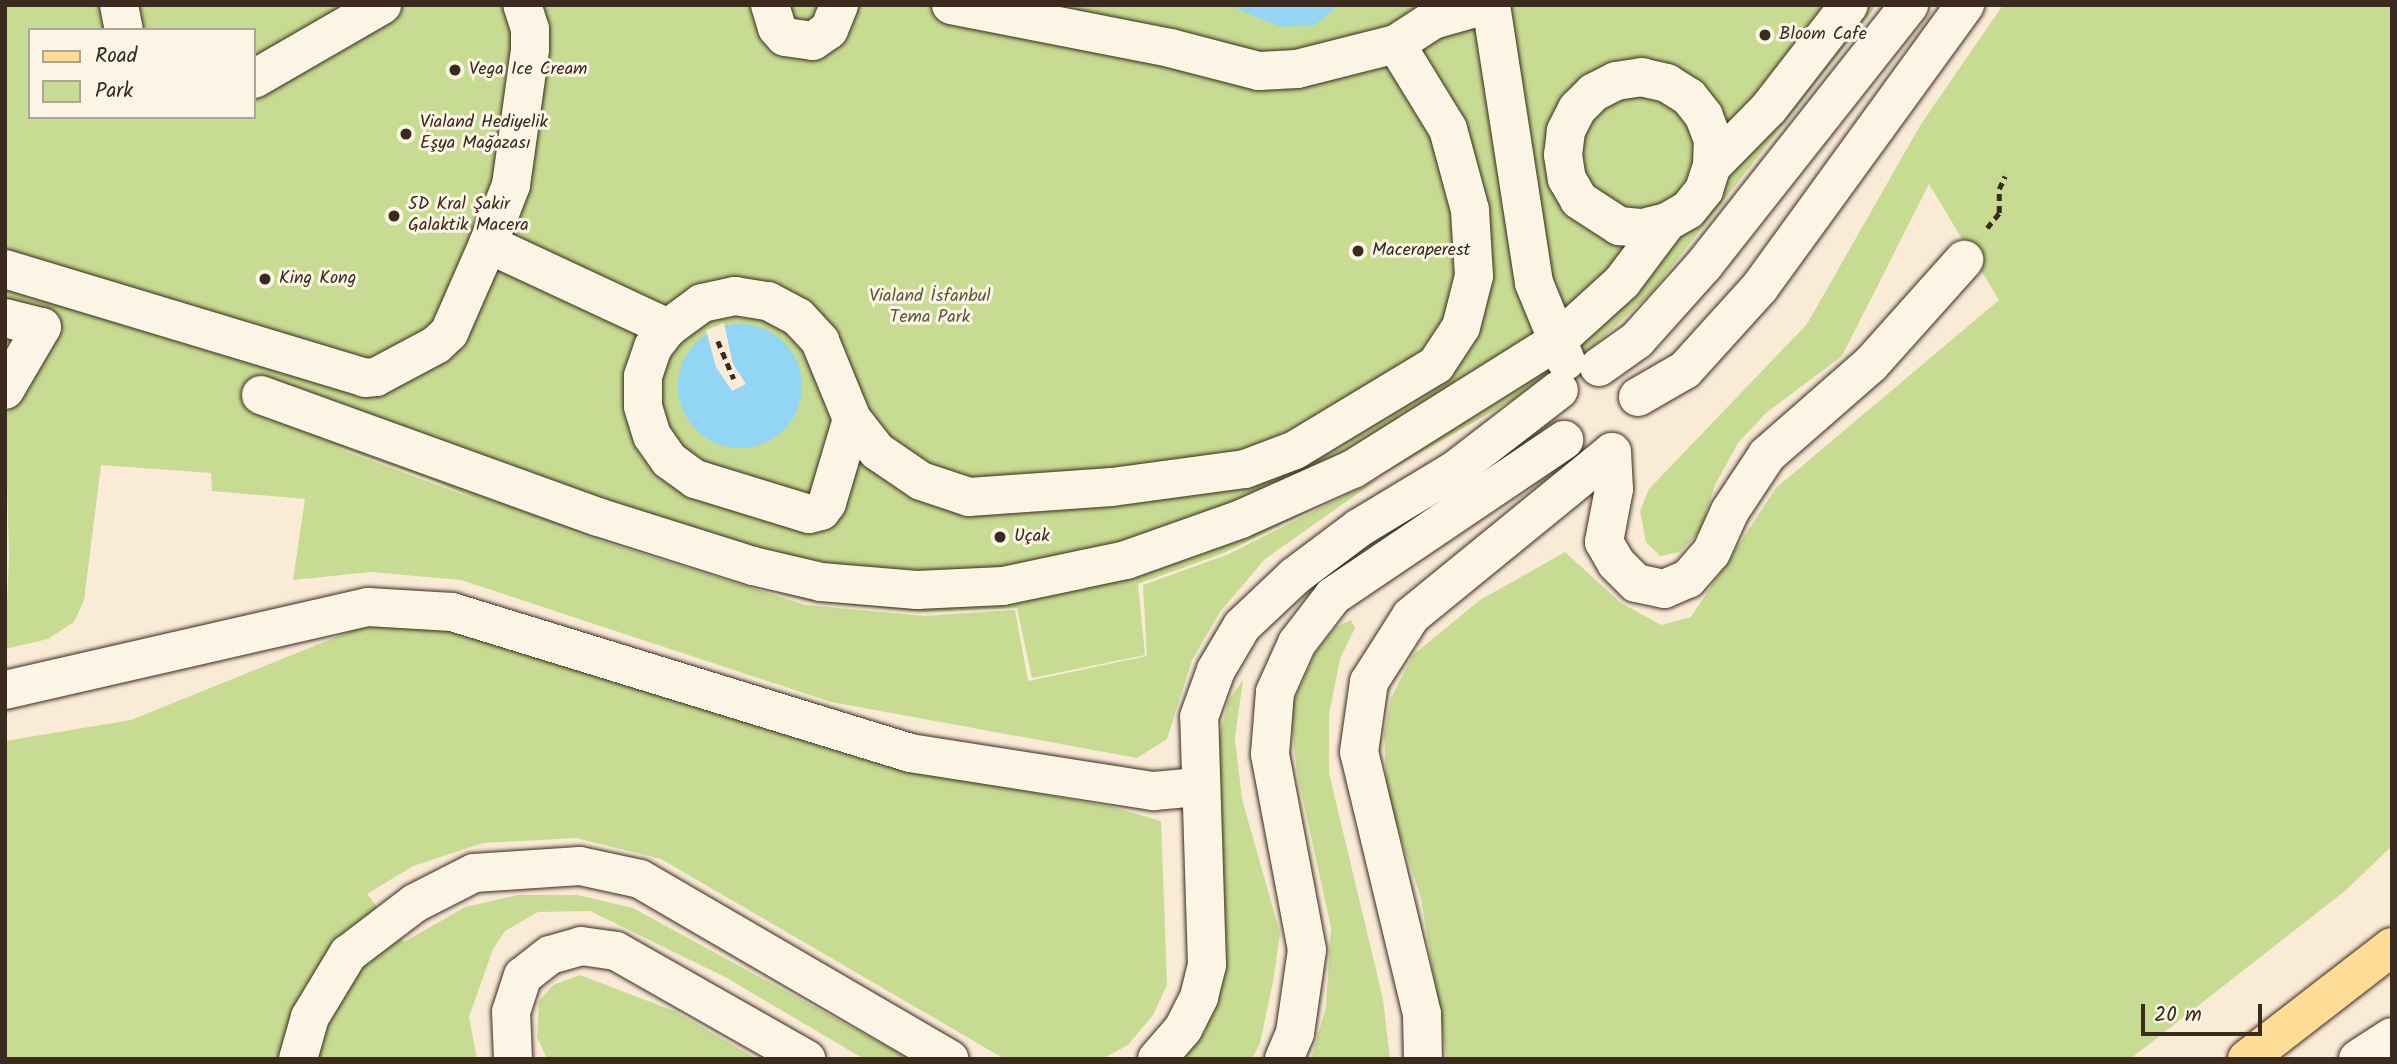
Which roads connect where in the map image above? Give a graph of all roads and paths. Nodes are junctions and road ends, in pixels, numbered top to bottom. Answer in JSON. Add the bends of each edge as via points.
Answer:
{"nodes":[{"id":1,"x":120,"y":5,"type":"edge"},
{"id":2,"x":383,"y":5,"type":"edge"},
{"id":3,"x":522,"y":5,"type":"edge"},
{"id":4,"x":770,"y":5,"type":"edge"},
{"id":5,"x":839,"y":5,"type":"edge"},
{"id":6,"x":951,"y":5,"type":"edge"},
{"id":7,"x":1486,"y":5,"type":"edge"},
{"id":8,"x":1491,"y":5,"type":"edge"},
{"id":9,"x":1849,"y":5,"type":"edge"},
{"id":10,"x":1909,"y":5,"type":"edge"},
{"id":11,"x":1965,"y":5,"type":"edge"},
{"id":12,"x":124,"y":28,"type":"edge"},
{"id":13,"x":1396,"y":44,"type":"junction"},
{"id":14,"x":256,"y":78,"type":"edge"},
{"id":15,"x":1511,"y":139,"type":"junction"},
{"id":16,"x":1456,"y":153,"type":"junction"},
{"id":17,"x":1712,"y":166,"type":"junction"},
{"id":18,"x":2006,"y":176,"type":"dead end"},
{"id":19,"x":1667,"y":222,"type":"junction"},
{"id":20,"x":488,"y":244,"type":"junction"},
{"id":21,"x":1964,"y":260,"type":"joint"},
{"id":22,"x":5,"y":269,"type":"edge"},
{"id":23,"x":5,"y":318,"type":"edge"},
{"id":24,"x":668,"y":328,"type":"junction"},
{"id":25,"x":716,"y":334,"type":"dead end"},
{"id":26,"x":1572,"y":368,"type":"junction"},
{"id":27,"x":734,"y":379,"type":"dead end"},
{"id":28,"x":5,"y":390,"type":"edge"},
{"id":29,"x":261,"y":395,"type":"dead end"},
{"id":30,"x":1638,"y":397,"type":"junction"},
{"id":31,"x":852,"y":419,"type":"junction"},
{"id":32,"x":1564,"y":440,"type":"junction"},
{"id":33,"x":1612,"y":452,"type":"junction"},
{"id":34,"x":5,"y":690,"type":"edge"},
{"id":35,"x":1198,"y":788,"type":"junction"},
{"id":36,"x":2392,"y":947,"type":"edge"},
{"id":37,"x":2392,"y":1037,"type":"edge"},
{"id":38,"x":298,"y":1059,"type":"edge"},
{"id":39,"x":513,"y":1059,"type":"edge"},
{"id":40,"x":806,"y":1059,"type":"edge"},
{"id":41,"x":949,"y":1059,"type":"edge"},
{"id":42,"x":1157,"y":1059,"type":"edge"},
{"id":43,"x":1284,"y":1059,"type":"edge"},
{"id":44,"x":1423,"y":1059,"type":"edge"},
{"id":45,"x":2247,"y":1059,"type":"edge"},
{"id":46,"x":2358,"y":1059,"type":"edge"}],
"edges":[{"from":1,"to":12,"type":"street"},
{"from":2,"to":14,"type":"street"},
{"from":3,"to":20,"type":"street","via":[[530,29],[530,49],[511,185]]},
{"from":4,"to":5,"type":"street","via":[[785,37],[813,41],[829,30]]},
{"from":6,"to":13,"type":"street","via":[[1170,48],[1259,71],[1297,69]]},
{"from":7,"to":13,"type":"street","via":[[1433,20]]},
{"from":8,"to":15,"type":"street"},
{"from":9,"to":17,"type":"street","via":[[1769,108]]},
{"from":10,"to":26,"type":"street","via":[[1704,265],[1637,340]]},
{"from":11,"to":30,"type":"street","via":[[1760,287],[1685,370]]},
{"from":13,"to":16,"type":"street","via":[[1448,129]]},
{"from":15,"to":16,"type":"street"},
{"from":15,"to":26,"type":"street","via":[[1534,282]]},
{"from":16,"to":31,"type":"street","via":[[1470,210],[1474,276],[1461,327],[1436,365],[1295,450],[1245,470],[1112,487],[969,497],[921,481],[877,452]]},
{"from":17,"to":19,"type":"street","via":[[1704,190],[1688,210]]},
{"from":17,"to":19,"type":"street","via":[[1713,140],[1704,116],[1689,97],[1667,83],[1642,77],[1616,81],[1594,92],[1577,110],[1566,131],[1563,155],[1567,179],[1579,200],[1619,226],[1643,228]]},
{"from":18,"to":21,"type":"path","via":[[1999,189],[1999,213]]},
{"from":19,"to":26,"type":"street","via":[[1622,282]]},
{"from":20,"to":22,"type":"street","via":[[449,332],[427,349],[365,378]]},
{"from":20,"to":24,"type":"street"},
{"from":21,"to":33,"type":"street","via":[[1871,364],[1767,455],[1730,511],[1711,553],[1688,579],[1664,589],[1636,583],[1616,563],[1604,542],[1614,489]]},
{"from":23,"to":28,"type":"street","via":[[42,327]]},
{"from":24,"to":31,"type":"street","via":[[702,303],[735,296],[768,301],[798,317],[820,341]]},
{"from":24,"to":31,"type":"street","via":[[653,347],[643,376],[643,406],[669,460],[695,479],[809,514],[821,511]]},
{"from":25,"to":27,"type":"path"},
{"from":26,"to":29,"type":"street","via":[[1241,519],[1126,560],[1003,586],[917,590],[821,582],[701,552]]},
{"from":26,"to":30,"type":"street","via":[[1626,377]]},
{"from":26,"to":32,"type":"street","via":[[1553,408]]},
{"from":26,"to":35,"type":"street","via":[[1455,470],[1359,527],[1295,576],[1242,626],[1216,670],[1199,717]]},
{"from":30,"to":33,"type":"street","via":[[1636,433]]},
{"from":32,"to":33,"type":"street","via":[[1583,453]]},
{"from":32,"to":43,"type":"street","via":[[1332,596],[1297,643],[1275,692],[1270,754],[1307,950],[1295,1033]]},
{"from":33,"to":44,"type":"street","via":[[1410,616],[1369,682],[1359,752],[1422,1014]]},
{"from":34,"to":35,"type":"street","via":[[368,607],[452,612],[911,753],[1154,791]]},
{"from":35,"to":42,"type":"street","via":[[1208,965],[1183,1029]]},
{"from":36,"to":45,"type":"main road"},
{"from":37,"to":46,"type":"street"},
{"from":38,"to":41,"type":"street","via":[[310,1017],[348,954],[415,903],[474,873],[580,866],[640,879]]},
{"from":39,"to":40,"type":"street","via":[[511,1012],[523,976],[550,955],[581,946],[616,951]]}]}
